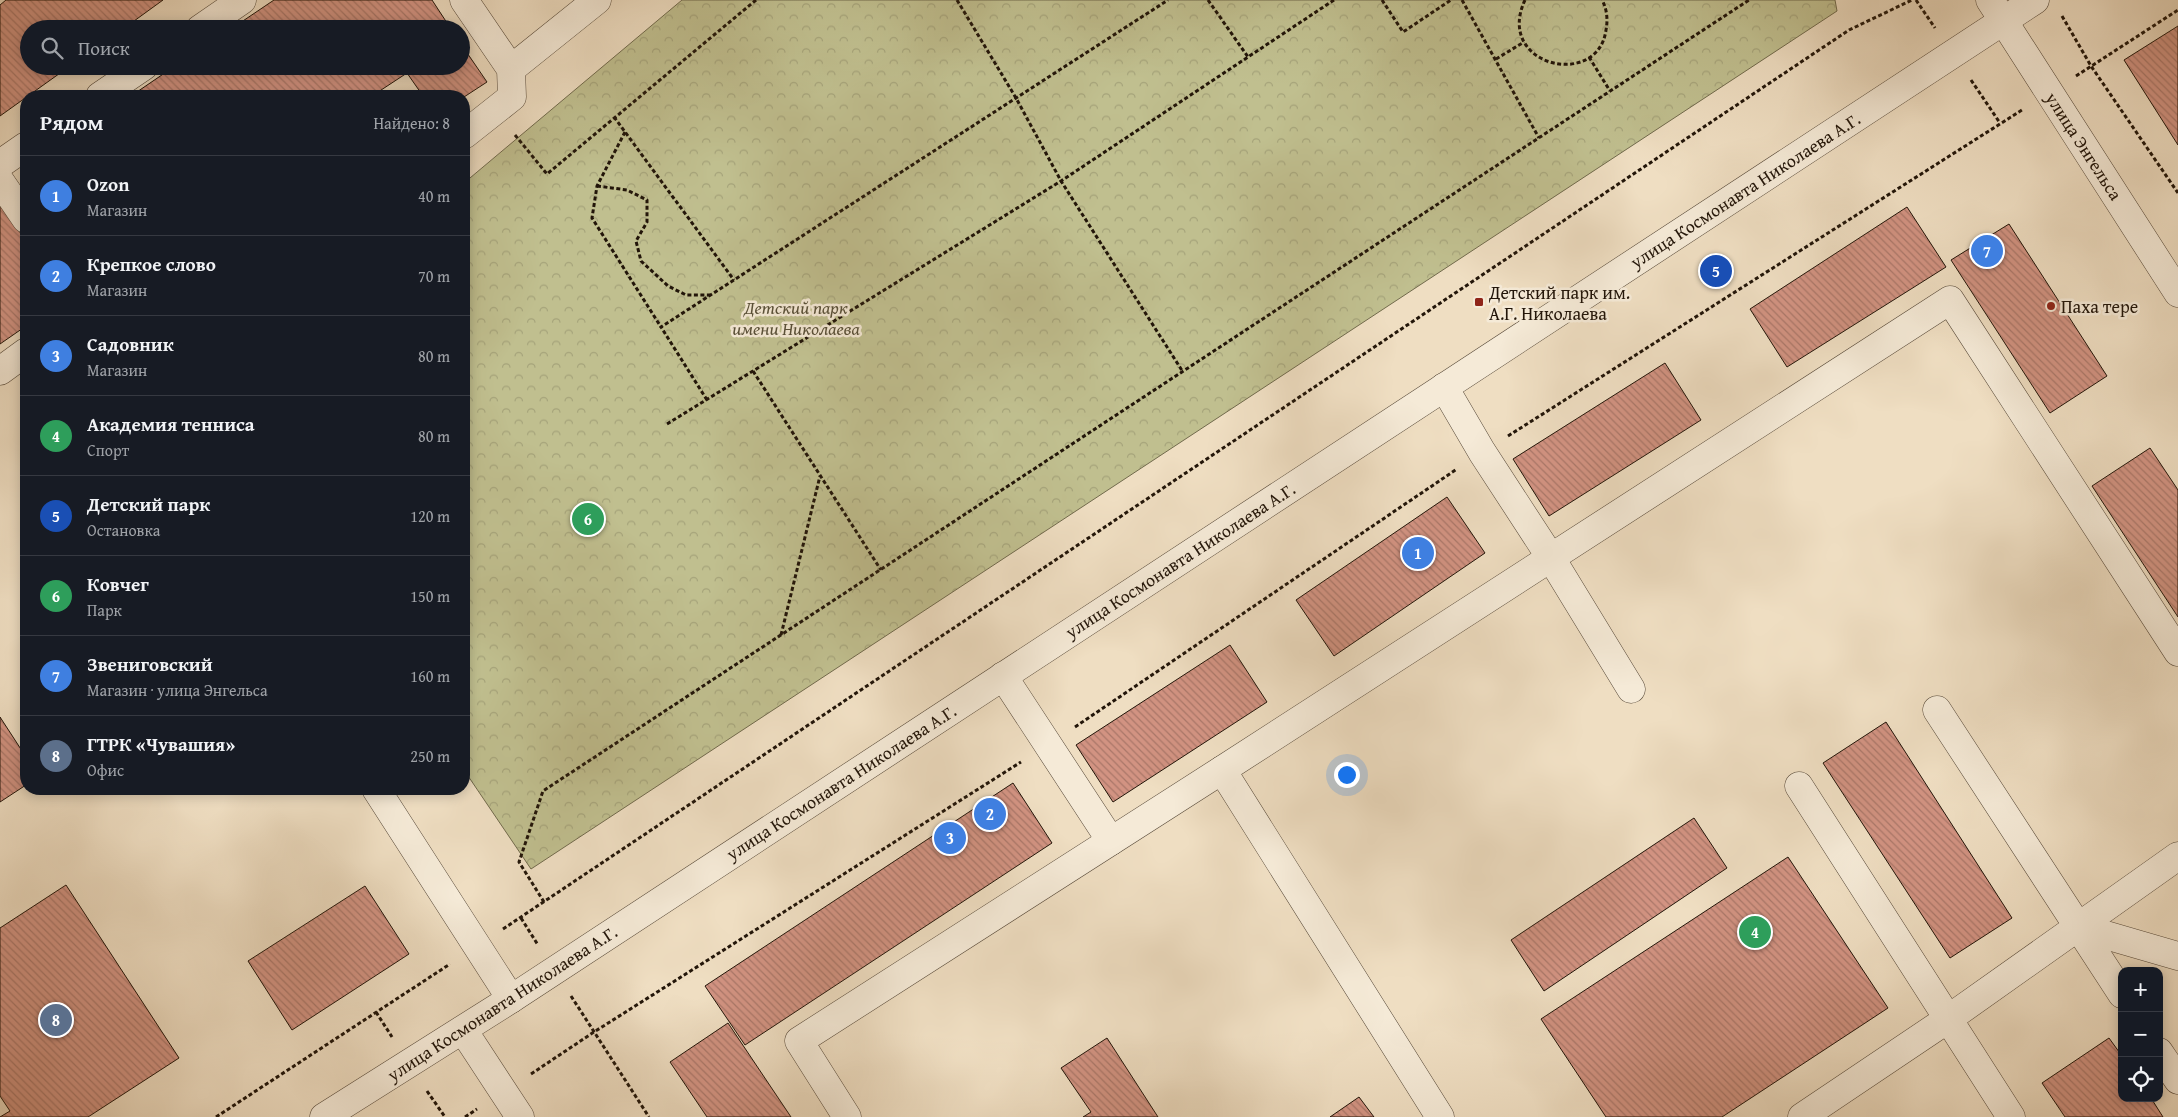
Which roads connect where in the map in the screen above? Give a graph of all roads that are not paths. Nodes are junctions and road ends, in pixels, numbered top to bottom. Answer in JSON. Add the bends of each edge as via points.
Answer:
{"nodes":[{"id":1,"x":242,"y":0,"type":"edge"},
{"id":2,"x":464,"y":0,"type":"edge"},
{"id":3,"x":597,"y":0,"type":"edge"},
{"id":4,"x":2035,"y":0,"type":"edge"},
{"id":5,"x":1996,"y":10,"type":"edge"},
{"id":6,"x":213,"y":20,"type":"edge"},
{"id":7,"x":511,"y":69,"type":"junction"},
{"id":8,"x":131,"y":75,"type":"edge"},
{"id":9,"x":109,"y":90,"type":"edge"},
{"id":10,"x":470,"y":130,"type":"edge"},
{"id":11,"x":20,"y":150,"type":"edge"},
{"id":12,"x":0,"y":164,"type":"edge"},
{"id":13,"x":0,"y":181,"type":"edge"},
{"id":14,"x":20,"y":210,"type":"edge"},
{"id":15,"x":2178,"y":293,"type":"edge"},
{"id":16,"x":20,"y":356,"type":"edge"},
{"id":17,"x":0,"y":371,"type":"edge"},
{"id":18,"x":1444,"y":387,"type":"junction"},
{"id":19,"x":1551,"y":558,"type":"junction"},
{"id":20,"x":2178,"y":652,"type":"edge"},
{"id":21,"x":1003,"y":676,"type":"junction"},
{"id":22,"x":1631,"y":689,"type":"dead end"},
{"id":23,"x":1937,"y":710,"type":"dead end"},
{"id":24,"x":1222,"y":770,"type":"junction"},
{"id":25,"x":1799,"y":786,"type":"dead end"},
{"id":26,"x":380,"y":795,"type":"edge"},
{"id":27,"x":1112,"y":841,"type":"junction"},
{"id":28,"x":2178,"y":856,"type":"edge"},
{"id":29,"x":2078,"y":927,"type":"junction"},
{"id":30,"x":2178,"y":956,"type":"edge"},
{"id":31,"x":2118,"y":988,"type":"edge"},
{"id":32,"x":511,"y":999,"type":"junction"},
{"id":33,"x":1948,"y":1019,"type":"junction"},
{"id":34,"x":463,"y":1030,"type":"junction"},
{"id":35,"x":2162,"y":1057,"type":"edge"},
{"id":36,"x":2178,"y":1080,"type":"edge"},
{"id":37,"x":324,"y":1117,"type":"edge"},
{"id":38,"x":520,"y":1117,"type":"edge"},
{"id":39,"x":847,"y":1117,"type":"edge"},
{"id":40,"x":1440,"y":1117,"type":"edge"},
{"id":41,"x":1802,"y":1117,"type":"edge"},
{"id":42,"x":2011,"y":1117,"type":"edge"}],
"edges":[{"from":1,"to":6,"type":"street"},
{"from":2,"to":7,"type":"street"},
{"from":3,"to":7,"type":"street"},
{"from":4,"to":5,"type":"street","name":"улица Космонавта Николаева А.Г."},
{"from":5,"to":15,"type":"street","name":"улица Энгельса"},
{"from":5,"to":18,"type":"street","name":"улица Космонавта Николаева А.Г."},
{"from":7,"to":10,"type":"street","via":[[512,97]]},
{"from":8,"to":9,"type":"street"},
{"from":11,"to":12,"type":"street"},
{"from":13,"to":14,"type":"street"},
{"from":16,"to":17,"type":"street"},
{"from":18,"to":19,"type":"street"},
{"from":18,"to":21,"type":"street","name":"улица Космонавта Николаева А.Г."},
{"from":19,"to":20,"type":"street","via":[[1950,300]]},
{"from":19,"to":22,"type":"street"},
{"from":19,"to":24,"type":"street"},
{"from":21,"to":27,"type":"street"},
{"from":21,"to":32,"type":"street","name":"улица Космонавта Николаева А.Г."},
{"from":23,"to":29,"type":"street"},
{"from":24,"to":27,"type":"street"},
{"from":24,"to":40,"type":"street"},
{"from":25,"to":33,"type":"street"},
{"from":26,"to":32,"type":"street"},
{"from":27,"to":39,"type":"street","via":[[799,1041]]},
{"from":28,"to":29,"type":"street"},
{"from":29,"to":30,"type":"street"},
{"from":29,"to":31,"type":"street"},
{"from":29,"to":33,"type":"street"},
{"from":32,"to":34,"type":"street","name":"улица Космонавта Николаева А.Г."},
{"from":33,"to":41,"type":"street"},
{"from":33,"to":42,"type":"street"},
{"from":34,"to":37,"type":"street","name":"улица Космонавта Николаева А.Г."},
{"from":34,"to":38,"type":"street"},
{"from":35,"to":36,"type":"street"}]}
